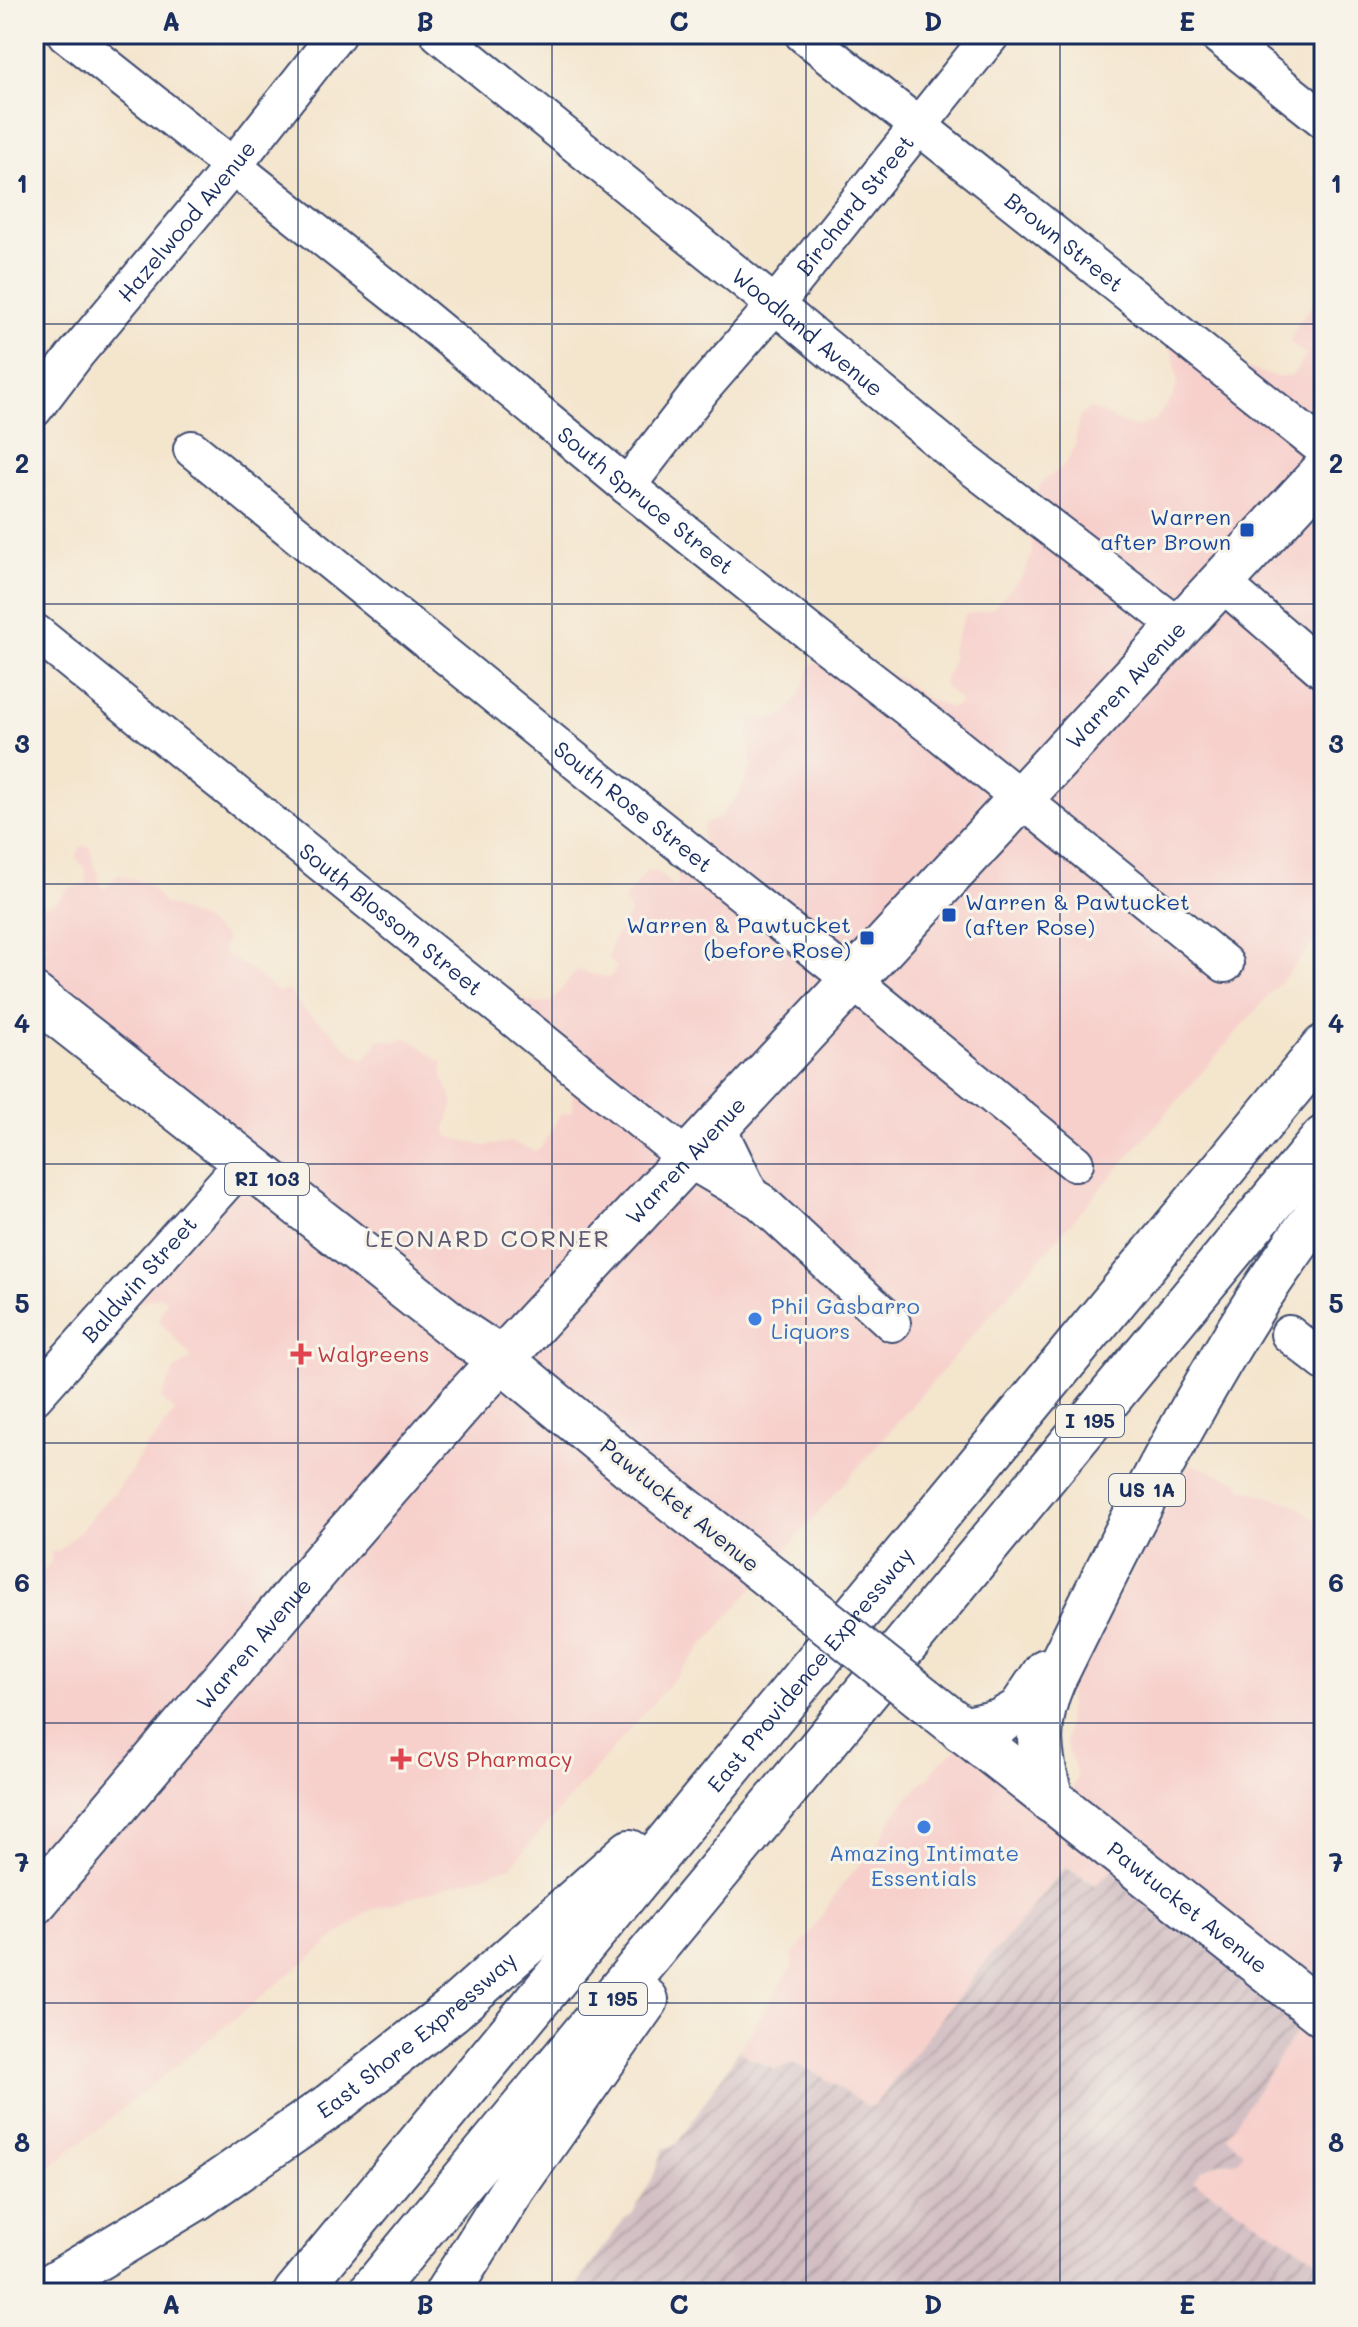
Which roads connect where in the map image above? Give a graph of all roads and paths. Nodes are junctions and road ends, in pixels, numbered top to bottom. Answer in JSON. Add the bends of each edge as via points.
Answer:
{"nodes":[{"id":1,"x":66,"y":34,"type":"edge"},
{"id":2,"x":337,"y":34,"type":"edge"},
{"id":3,"x":439,"y":34,"type":"edge"},
{"id":4,"x":803,"y":34,"type":"edge"},
{"id":5,"x":992,"y":34,"type":"edge"},
{"id":6,"x":1216,"y":34,"type":"edge"},
{"id":7,"x":1324,"y":120,"type":"edge"},
{"id":8,"x":918,"y":127,"type":"junction"},
{"id":9,"x":233,"y":166,"type":"junction"},
{"id":10,"x":775,"y":305,"type":"junction"},
{"id":11,"x":34,"y":409,"type":"edge"},
{"id":12,"x":192,"y":449,"type":"dead end"},
{"id":13,"x":1324,"y":449,"type":"edge"},
{"id":14,"x":1324,"y":471,"type":"edge"},
{"id":15,"x":627,"y":486,"type":"junction"},
{"id":16,"x":1221,"y":582,"type":"junction"},
{"id":17,"x":1180,"y":627,"type":"junction"},
{"id":18,"x":36,"y":633,"type":"dead end"},
{"id":19,"x":1324,"y":671,"type":"edge"},
{"id":20,"x":1021,"y":800,"type":"junction"},
{"id":21,"x":1225,"y":964,"type":"dead end"},
{"id":22,"x":853,"y":981,"type":"junction"},
{"id":23,"x":34,"y":996,"type":"edge"},
{"id":24,"x":1324,"y":1021,"type":"edge"},
{"id":25,"x":1324,"y":1047,"type":"edge"},
{"id":26,"x":717,"y":1126,"type":"junction"},
{"id":27,"x":1324,"y":1138,"type":"edge"},
{"id":28,"x":688,"y":1159,"type":"junction"},
{"id":29,"x":244,"y":1162,"type":"junction"},
{"id":30,"x":1075,"y":1163,"type":"dead end"},
{"id":31,"x":751,"y":1196,"type":"junction"},
{"id":32,"x":1324,"y":1205,"type":"edge"},
{"id":33,"x":1116,"y":1300,"type":"junction"},
{"id":34,"x":892,"y":1323,"type":"dead end"},
{"id":35,"x":1289,"y":1334,"type":"dead end"},
{"id":36,"x":502,"y":1360,"type":"junction"},
{"id":37,"x":1324,"y":1362,"type":"edge"},
{"id":38,"x":34,"y":1397,"type":"edge"},
{"id":39,"x":1091,"y":1603,"type":"junction"},
{"id":40,"x":855,"y":1705,"type":"junction"},
{"id":41,"x":760,"y":1730,"type":"junction"},
{"id":42,"x":962,"y":1730,"type":"junction"},
{"id":43,"x":1052,"y":1801,"type":"junction"},
{"id":44,"x":34,"y":1903,"type":"edge"},
{"id":45,"x":1324,"y":2015,"type":"edge"},
{"id":46,"x":39,"y":2293,"type":"edge"},
{"id":47,"x":296,"y":2293,"type":"edge"},
{"id":48,"x":370,"y":2293,"type":"edge"},
{"id":49,"x":447,"y":2293,"type":"edge"}],
"edges":[{"from":1,"to":9,"type":"street","name":"South Spruce Street"},
{"from":2,"to":9,"type":"street","name":"Hazelwood Avenue"},
{"from":3,"to":10,"type":"street","name":"Woodland Avenue"},
{"from":4,"to":8,"type":"street","name":"Brown Street"},
{"from":5,"to":8,"type":"street","name":"Birchard Street"},
{"from":6,"to":7,"type":"street"},
{"from":8,"to":10,"type":"street","name":"Birchard Street"},
{"from":8,"to":13,"type":"street","name":"Brown Street"},
{"from":9,"to":11,"type":"street","name":"Hazelwood Avenue"},
{"from":9,"to":15,"type":"street","name":"South Spruce Street"},
{"from":10,"to":15,"type":"street","name":"Birchard Street"},
{"from":10,"to":17,"type":"street","name":"Woodland Avenue","via":[[959,457]]},
{"from":12,"to":22,"type":"street","name":"South Rose Street"},
{"from":14,"to":16,"type":"main road","name":"Warren Avenue"},
{"from":15,"to":20,"type":"street","name":"South Spruce Street"},
{"from":16,"to":17,"type":"main road","name":"Warren Avenue"},
{"from":16,"to":19,"type":"street"},
{"from":17,"to":20,"type":"main road","name":"Warren Avenue"},
{"from":18,"to":28,"type":"street","name":"South Blossom Street"},
{"from":20,"to":21,"type":"street","name":"South Spruce Street"},
{"from":20,"to":22,"type":"main road","name":"Warren Avenue"},
{"from":22,"to":26,"type":"main road","name":"Warren Avenue"},
{"from":22,"to":30,"type":"street","name":"South Rose Street"},
{"from":23,"to":29,"type":"main road","name":"Pawtucket Avenue","number":"RI 103"},
{"from":24,"to":33,"type":"main road"},
{"from":25,"to":33,"type":"main road","name":"East Providence Expressway","number":"I 195"},
{"from":26,"to":28,"type":"main road","name":"Warren Avenue"},
{"from":26,"to":31,"type":"street","name":"South Blossom Street"},
{"from":27,"to":40,"type":"main road","number":"I 195"},
{"from":28,"to":31,"type":"street","name":"South Blossom Street"},
{"from":28,"to":36,"type":"main road","name":"Warren Avenue"},
{"from":29,"to":36,"type":"main road","name":"Pawtucket Avenue","number":"RI 103"},
{"from":29,"to":38,"type":"street","name":"Baldwin Street"},
{"from":31,"to":34,"type":"street","name":"South Blossom Street"},
{"from":32,"to":39,"type":"main road","number":"US 1A","via":[[1262,1292],[1201,1395]]},
{"from":33,"to":41,"type":"main road","name":"East Providence Expressway","number":"I 195"},
{"from":35,"to":37,"type":"street"},
{"from":36,"to":42,"type":"main road","name":"Pawtucket Avenue","bridge":true},
{"from":36,"to":44,"type":"main road","name":"Warren Avenue"},
{"from":39,"to":42,"type":"main road","via":[[1020,1710],[999,1722]]},
{"from":39,"to":43,"type":"main road","number":"US 1A","via":[[1041,1718],[1040,1757]]},
{"from":40,"to":48,"type":"main road","number":"I 195"},
{"from":40,"to":49,"type":"main road","via":[[514,2187]]},
{"from":41,"to":46,"type":"main road","name":"East Shore Expressway","via":[[610,1872],[383,2066],[195,2199]]},
{"from":41,"to":47,"type":"main road","name":"East Providence Expressway","number":"I 195"},
{"from":42,"to":43,"type":"main road","name":"Pawtucket Avenue"},
{"from":43,"to":45,"type":"main road","name":"Pawtucket Avenue"}]}
